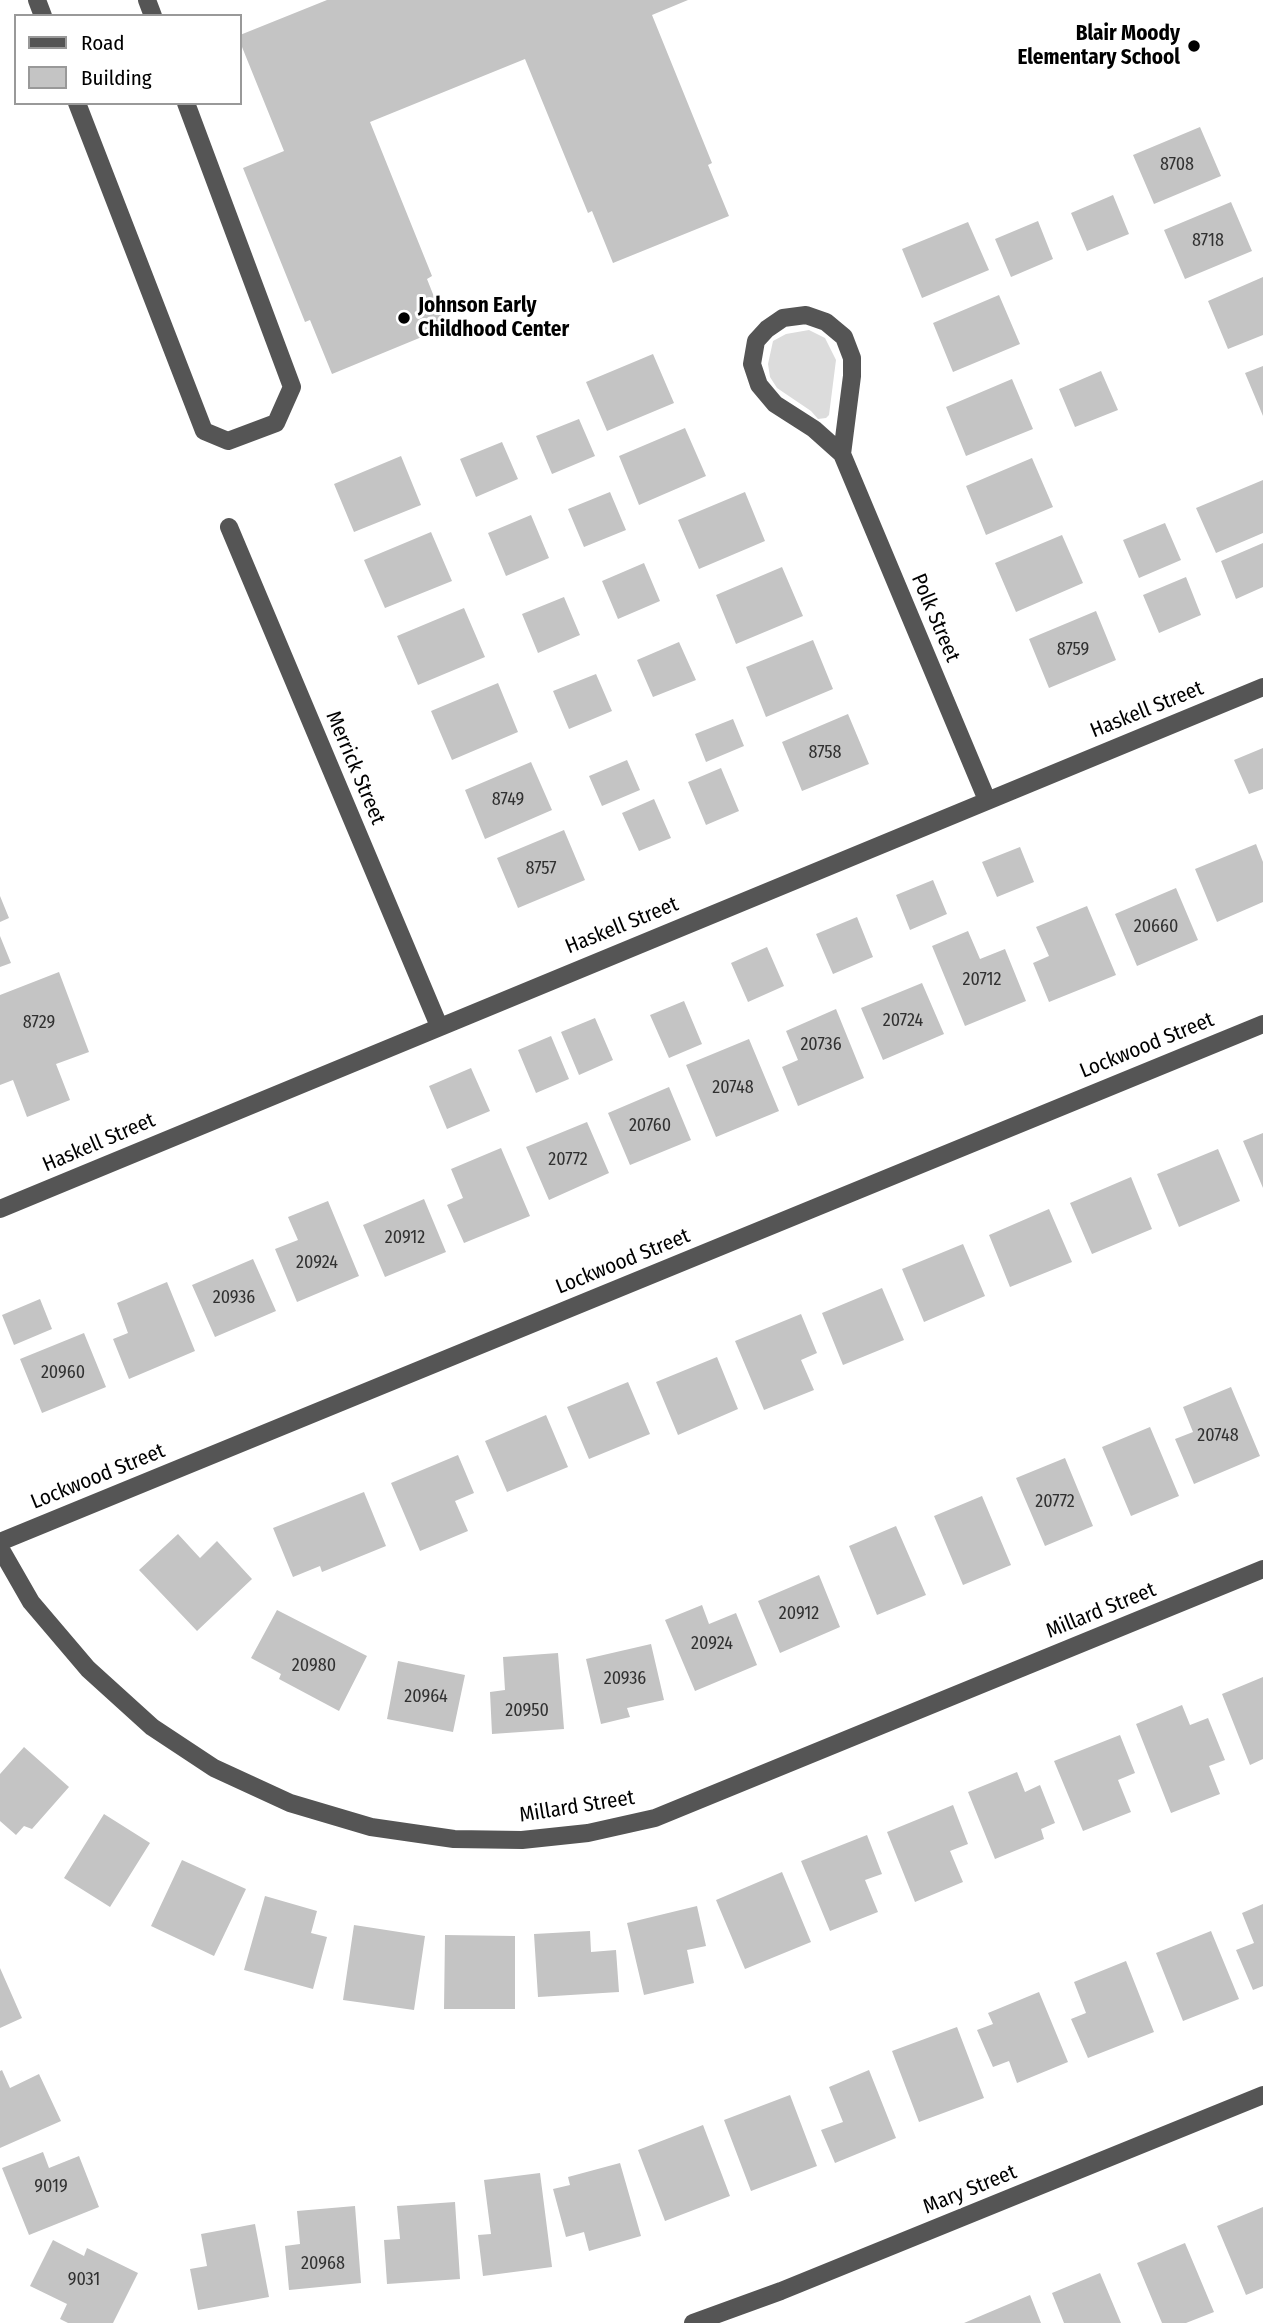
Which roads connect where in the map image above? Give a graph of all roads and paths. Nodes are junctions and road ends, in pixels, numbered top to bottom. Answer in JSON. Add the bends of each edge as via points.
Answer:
{"nodes":[{"id":1,"x":78,"y":105,"type":"edge"},
{"id":2,"x":187,"y":105,"type":"edge"},
{"id":3,"x":842,"y":454,"type":"junction"},
{"id":4,"x":229,"y":527,"type":"dead end"},
{"id":5,"x":1263,"y":687,"type":"edge"},
{"id":6,"x":987,"y":800,"type":"junction"},
{"id":7,"x":1263,"y":1024,"type":"edge"},
{"id":8,"x":439,"y":1026,"type":"junction"},
{"id":9,"x":0,"y":1209,"type":"edge"},
{"id":10,"x":0,"y":1542,"type":"edge"},
{"id":11,"x":0,"y":1548,"type":"edge"},
{"id":12,"x":1263,"y":1569,"type":"edge"},
{"id":13,"x":1263,"y":2095,"type":"edge"},
{"id":14,"x":693,"y":2323,"type":"edge"}],
"edges":[{"from":1,"to":2,"type":"street","via":[[204,431],[228,441],[276,423],[292,387]]},
{"from":3,"to":3,"type":"street","name":"Polk Street","via":[[775,404],[759,385],[752,364],[756,341],[783,318],[806,315],[826,322],[844,337],[852,358],[852,376]]},
{"from":3,"to":6,"type":"street","name":"Polk Street"},
{"from":4,"to":8,"type":"street","name":"Merrick Street"},
{"from":5,"to":6,"type":"street","name":"Haskell Street"},
{"from":6,"to":8,"type":"street","name":"Haskell Street"},
{"from":7,"to":10,"type":"street","name":"Lockwood Street"},
{"from":8,"to":9,"type":"street","name":"Haskell Street"},
{"from":11,"to":12,"type":"street","name":"Millard Street","via":[[31,1602],[88,1669],[152,1727],[214,1768],[290,1803],[359,1824],[454,1839],[561,1836],[655,1818]]},
{"from":13,"to":14,"type":"street","name":"Mary Street"}]}
